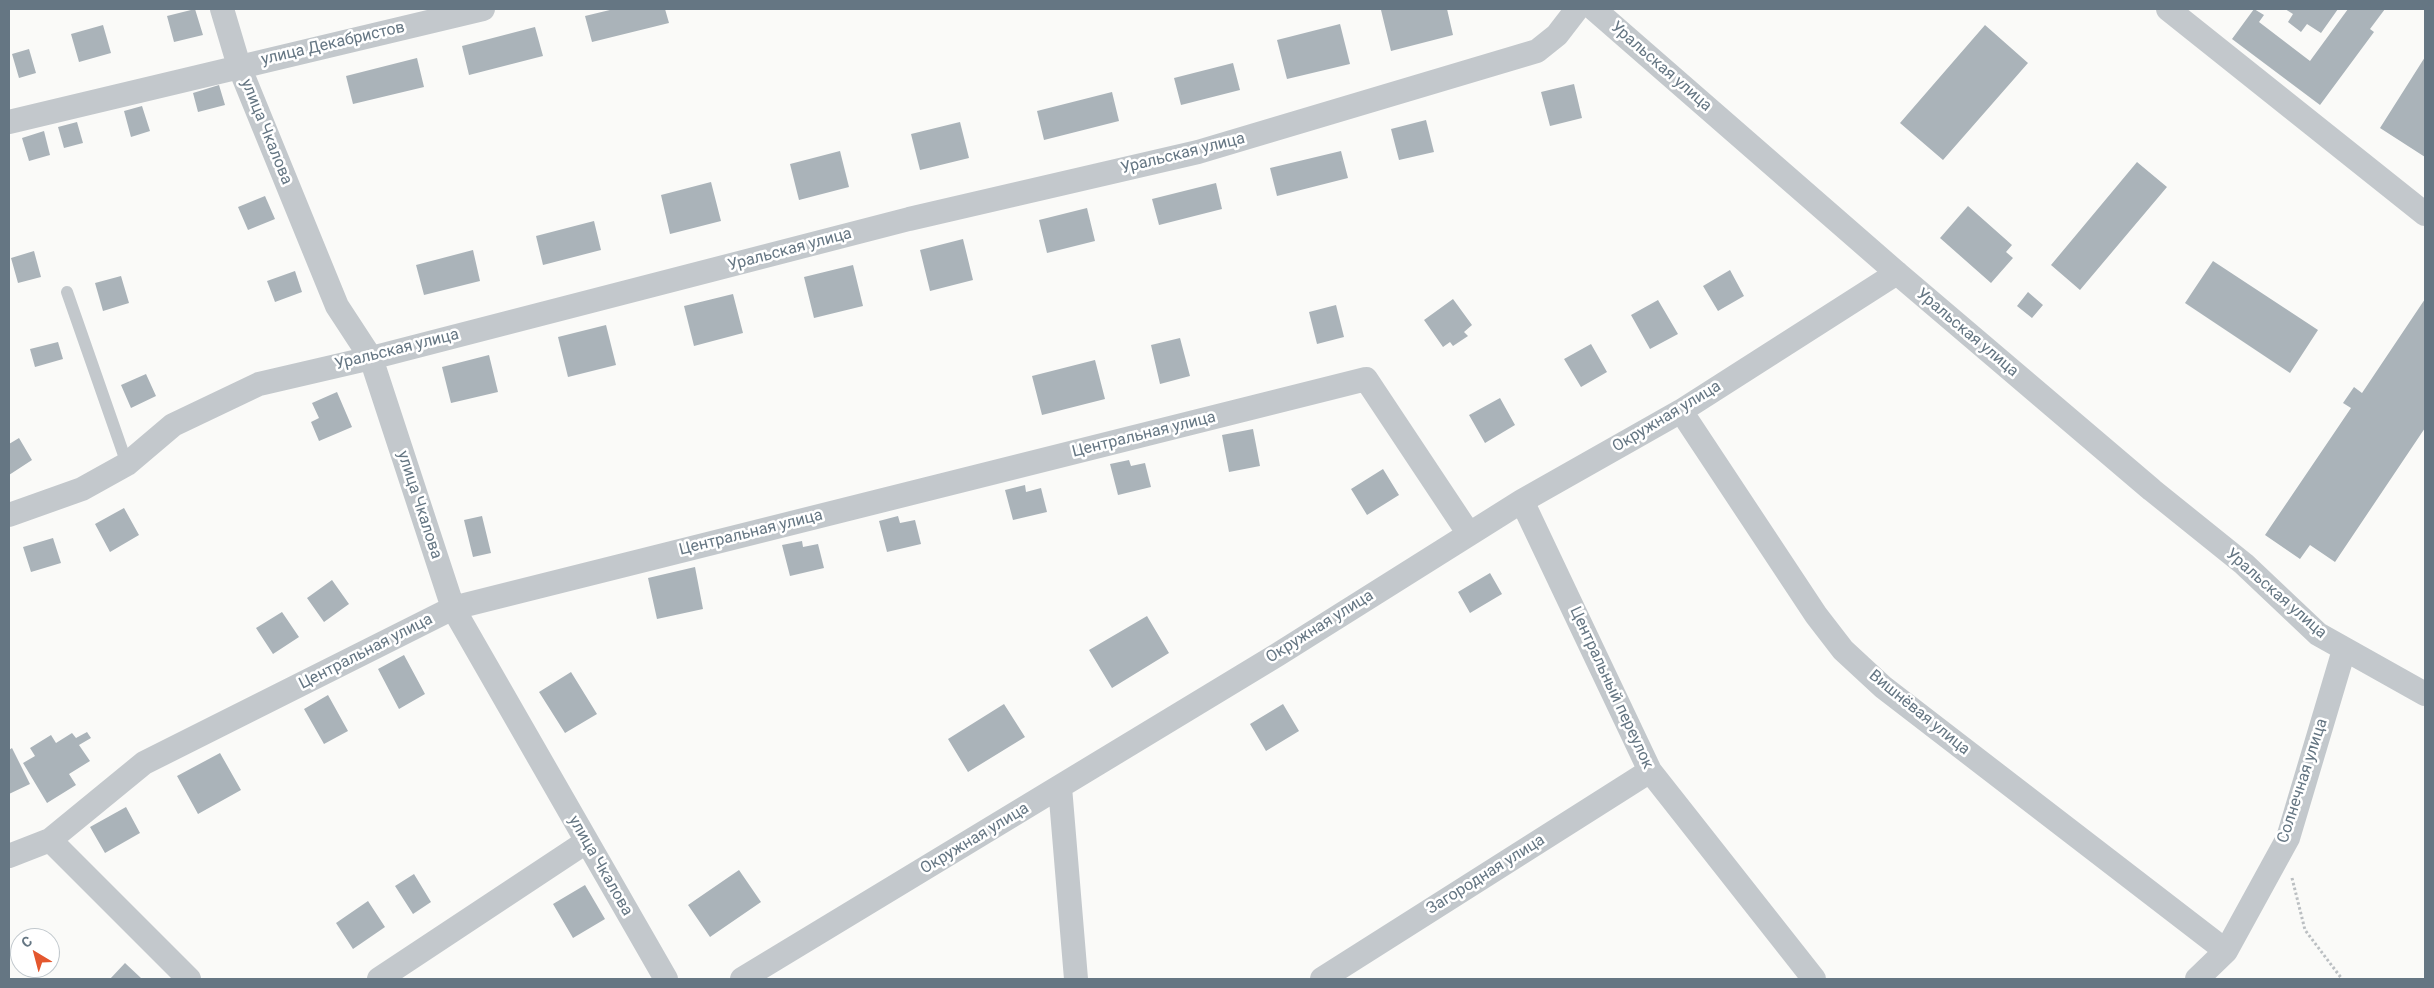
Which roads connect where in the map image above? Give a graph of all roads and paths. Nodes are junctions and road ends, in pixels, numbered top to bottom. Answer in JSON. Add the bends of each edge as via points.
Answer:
{"nodes":[{"id":1,"x":222,"y":9,"type":"edge"},
{"id":2,"x":483,"y":9,"type":"edge"},
{"id":3,"x":1577,"y":9,"type":"edge"},
{"id":4,"x":1594,"y":9,"type":"edge"},
{"id":5,"x":2168,"y":9,"type":"edge"},
{"id":6,"x":239,"y":66,"type":"junction"},
{"id":7,"x":9,"y":122,"type":"edge"},
{"id":8,"x":2425,"y":214,"type":"edge"},
{"id":9,"x":1897,"y":273,"type":"junction"},
{"id":10,"x":68,"y":292,"type":"dead end"},
{"id":11,"x":371,"y":358,"type":"junction"},
{"id":12,"x":1681,"y":411,"type":"junction"},
{"id":13,"x":127,"y":464,"type":"junction"},
{"id":14,"x":1522,"y":501,"type":"junction"},
{"id":15,"x":9,"y":515,"type":"edge"},
{"id":16,"x":1469,"y":534,"type":"junction"},
{"id":17,"x":453,"y":608,"type":"junction"},
{"id":18,"x":2344,"y":650,"type":"junction"},
{"id":19,"x":2425,"y":694,"type":"edge"},
{"id":20,"x":1650,"y":771,"type":"junction"},
{"id":21,"x":1060,"y":787,"type":"junction"},
{"id":22,"x":50,"y":840,"type":"junction"},
{"id":23,"x":586,"y":842,"type":"junction"},
{"id":24,"x":9,"y":856,"type":"edge"},
{"id":25,"x":2292,"y":872,"type":"dead end"},
{"id":26,"x":2226,"y":951,"type":"junction"},
{"id":27,"x":189,"y":979,"type":"edge"},
{"id":28,"x":379,"y":979,"type":"edge"},
{"id":29,"x":666,"y":979,"type":"edge"},
{"id":30,"x":742,"y":979,"type":"edge"},
{"id":31,"x":1076,"y":979,"type":"edge"},
{"id":32,"x":1322,"y":979,"type":"edge"},
{"id":33,"x":1814,"y":979,"type":"edge"},
{"id":34,"x":2197,"y":979,"type":"edge"},
{"id":35,"x":2342,"y":979,"type":"edge"}],
"edges":[{"from":1,"to":6,"type":"street","name":"улица Чкалова"},
{"from":2,"to":6,"type":"street","name":"улица Декабристов"},
{"from":3,"to":11,"type":"street","name":"Уральская улица","via":[[1557,35],[1538,50],[1198,152],[909,219]]},
{"from":4,"to":9,"type":"street","name":"Уральская улица"},
{"from":5,"to":8,"type":"street"},
{"from":6,"to":7,"type":"street","name":"улица Декабристов"},
{"from":6,"to":11,"type":"street","name":"улица Чкалова","via":[[337,306]]},
{"from":9,"to":12,"type":"street","name":"Окружная улица"},
{"from":9,"to":18,"type":"street","name":"Уральская улица","via":[[2244,564],[2318,634]]},
{"from":10,"to":13,"type":"lane"},
{"from":11,"to":13,"type":"street","name":"Уральская улица","via":[[258,384],[172,425]]},
{"from":11,"to":17,"type":"street","name":"улица Чкалова"},
{"from":12,"to":14,"type":"street","name":"Окружная улица"},
{"from":12,"to":26,"type":"street","name":"Вишнёвая улица","via":[[1816,615],[1843,650],[1883,687]]},
{"from":13,"to":15,"type":"street","name":"Уральская улица","via":[[82,489]]},
{"from":14,"to":16,"type":"street","name":"Окружная улица"},
{"from":14,"to":20,"type":"street","name":"Центральный переулок"},
{"from":16,"to":17,"type":"street","name":"Центральная улица","via":[[1366,379]]},
{"from":16,"to":21,"type":"street","name":"Окружная улица"},
{"from":17,"to":22,"type":"street","name":"Центральная улица","via":[[144,763]]},
{"from":17,"to":23,"type":"street","name":"улица Чкалова"},
{"from":18,"to":19,"type":"street","name":"Уральская улица"},
{"from":18,"to":26,"type":"street","name":"Солнечная улица","via":[[2288,838]]},
{"from":20,"to":32,"type":"street","name":"Загородная улица"},
{"from":20,"to":33,"type":"street","name":"Центральный переулок"},
{"from":21,"to":30,"type":"street","name":"Окружная улица"},
{"from":21,"to":31,"type":"street"},
{"from":22,"to":24,"type":"street","name":"Центральная улица"},
{"from":22,"to":27,"type":"street"},
{"from":23,"to":28,"type":"street"},
{"from":23,"to":29,"type":"street","name":"улица Чкалова"},
{"from":25,"to":35,"type":"path","via":[[2293,888],[2305,930]]},
{"from":26,"to":34,"type":"street","name":"Солнечная улица"}]}
